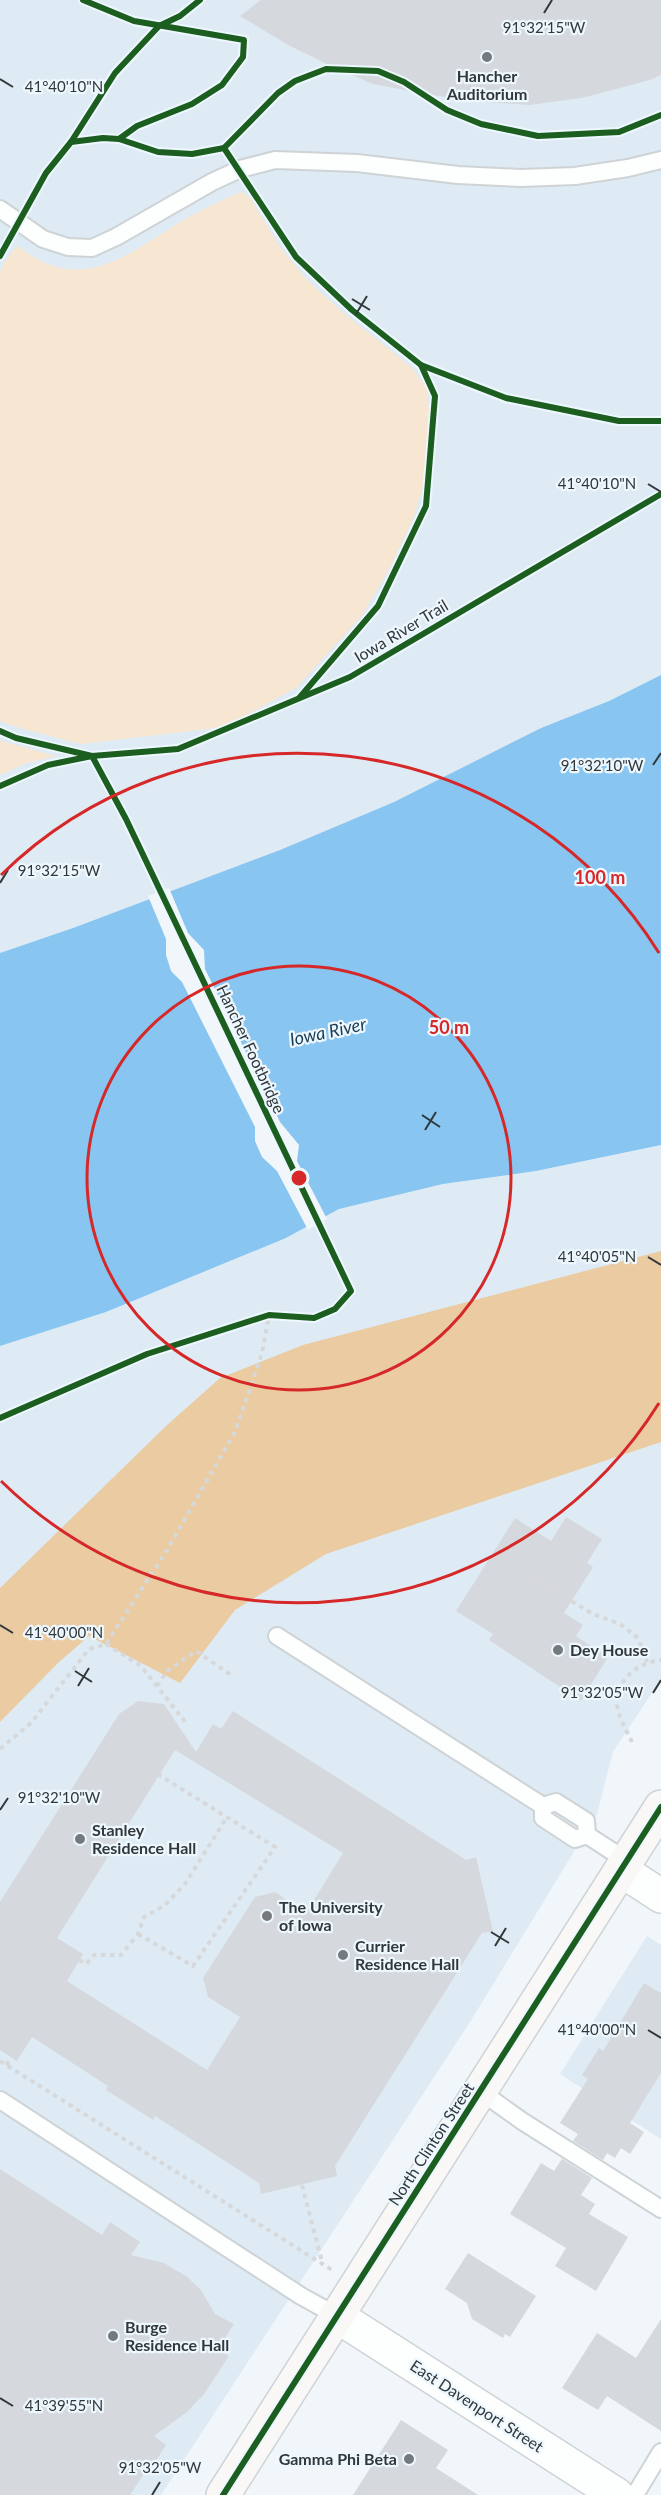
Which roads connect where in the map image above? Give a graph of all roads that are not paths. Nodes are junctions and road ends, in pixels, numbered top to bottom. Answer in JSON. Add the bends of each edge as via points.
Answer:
{"nodes":[{"id":1,"x":661,"y":160,"type":"edge"},
{"id":2,"x":0,"y":209,"type":"edge"},
{"id":3,"x":277,"y":1636,"type":"dead end"},
{"id":4,"x":661,"y":1807,"type":"edge"},
{"id":5,"x":624,"y":1865,"type":"junction"},
{"id":6,"x":661,"y":1896,"type":"edge"},
{"id":7,"x":480,"y":2091,"type":"junction"},
{"id":8,"x":0,"y":2100,"type":"edge"},
{"id":9,"x":661,"y":2209,"type":"edge"},
{"id":10,"x":337,"y":2316,"type":"junction"},
{"id":11,"x":661,"y":2452,"type":"edge"},
{"id":12,"x":223,"y":2495,"type":"edge"},
{"id":13,"x":617,"y":2495,"type":"edge"},
{"id":14,"x":635,"y":2495,"type":"edge"}],
"edges":[{"from":1,"to":2,"type":"lane","via":[[575,176],[521,178],[275,160],[240,169],[212,182],[92,248],[68,247],[43,239]]},
{"from":3,"to":5,"type":"lane","via":[[543,1806],[543,1818],[575,1839],[588,1835]]},
{"from":4,"to":5,"type":"street","name":"North Clinton Street"},
{"from":5,"to":6,"type":"street"},
{"from":5,"to":7,"type":"street","name":"North Clinton Street"},
{"from":7,"to":9,"type":"lane"},
{"from":7,"to":10,"type":"street","name":"North Clinton Street"},
{"from":8,"to":10,"type":"lane"},
{"from":10,"to":12,"type":"street","name":"North Clinton Street"},
{"from":10,"to":13,"type":"street","name":"East Davenport Street"},
{"from":11,"to":14,"type":"lane"}]}
